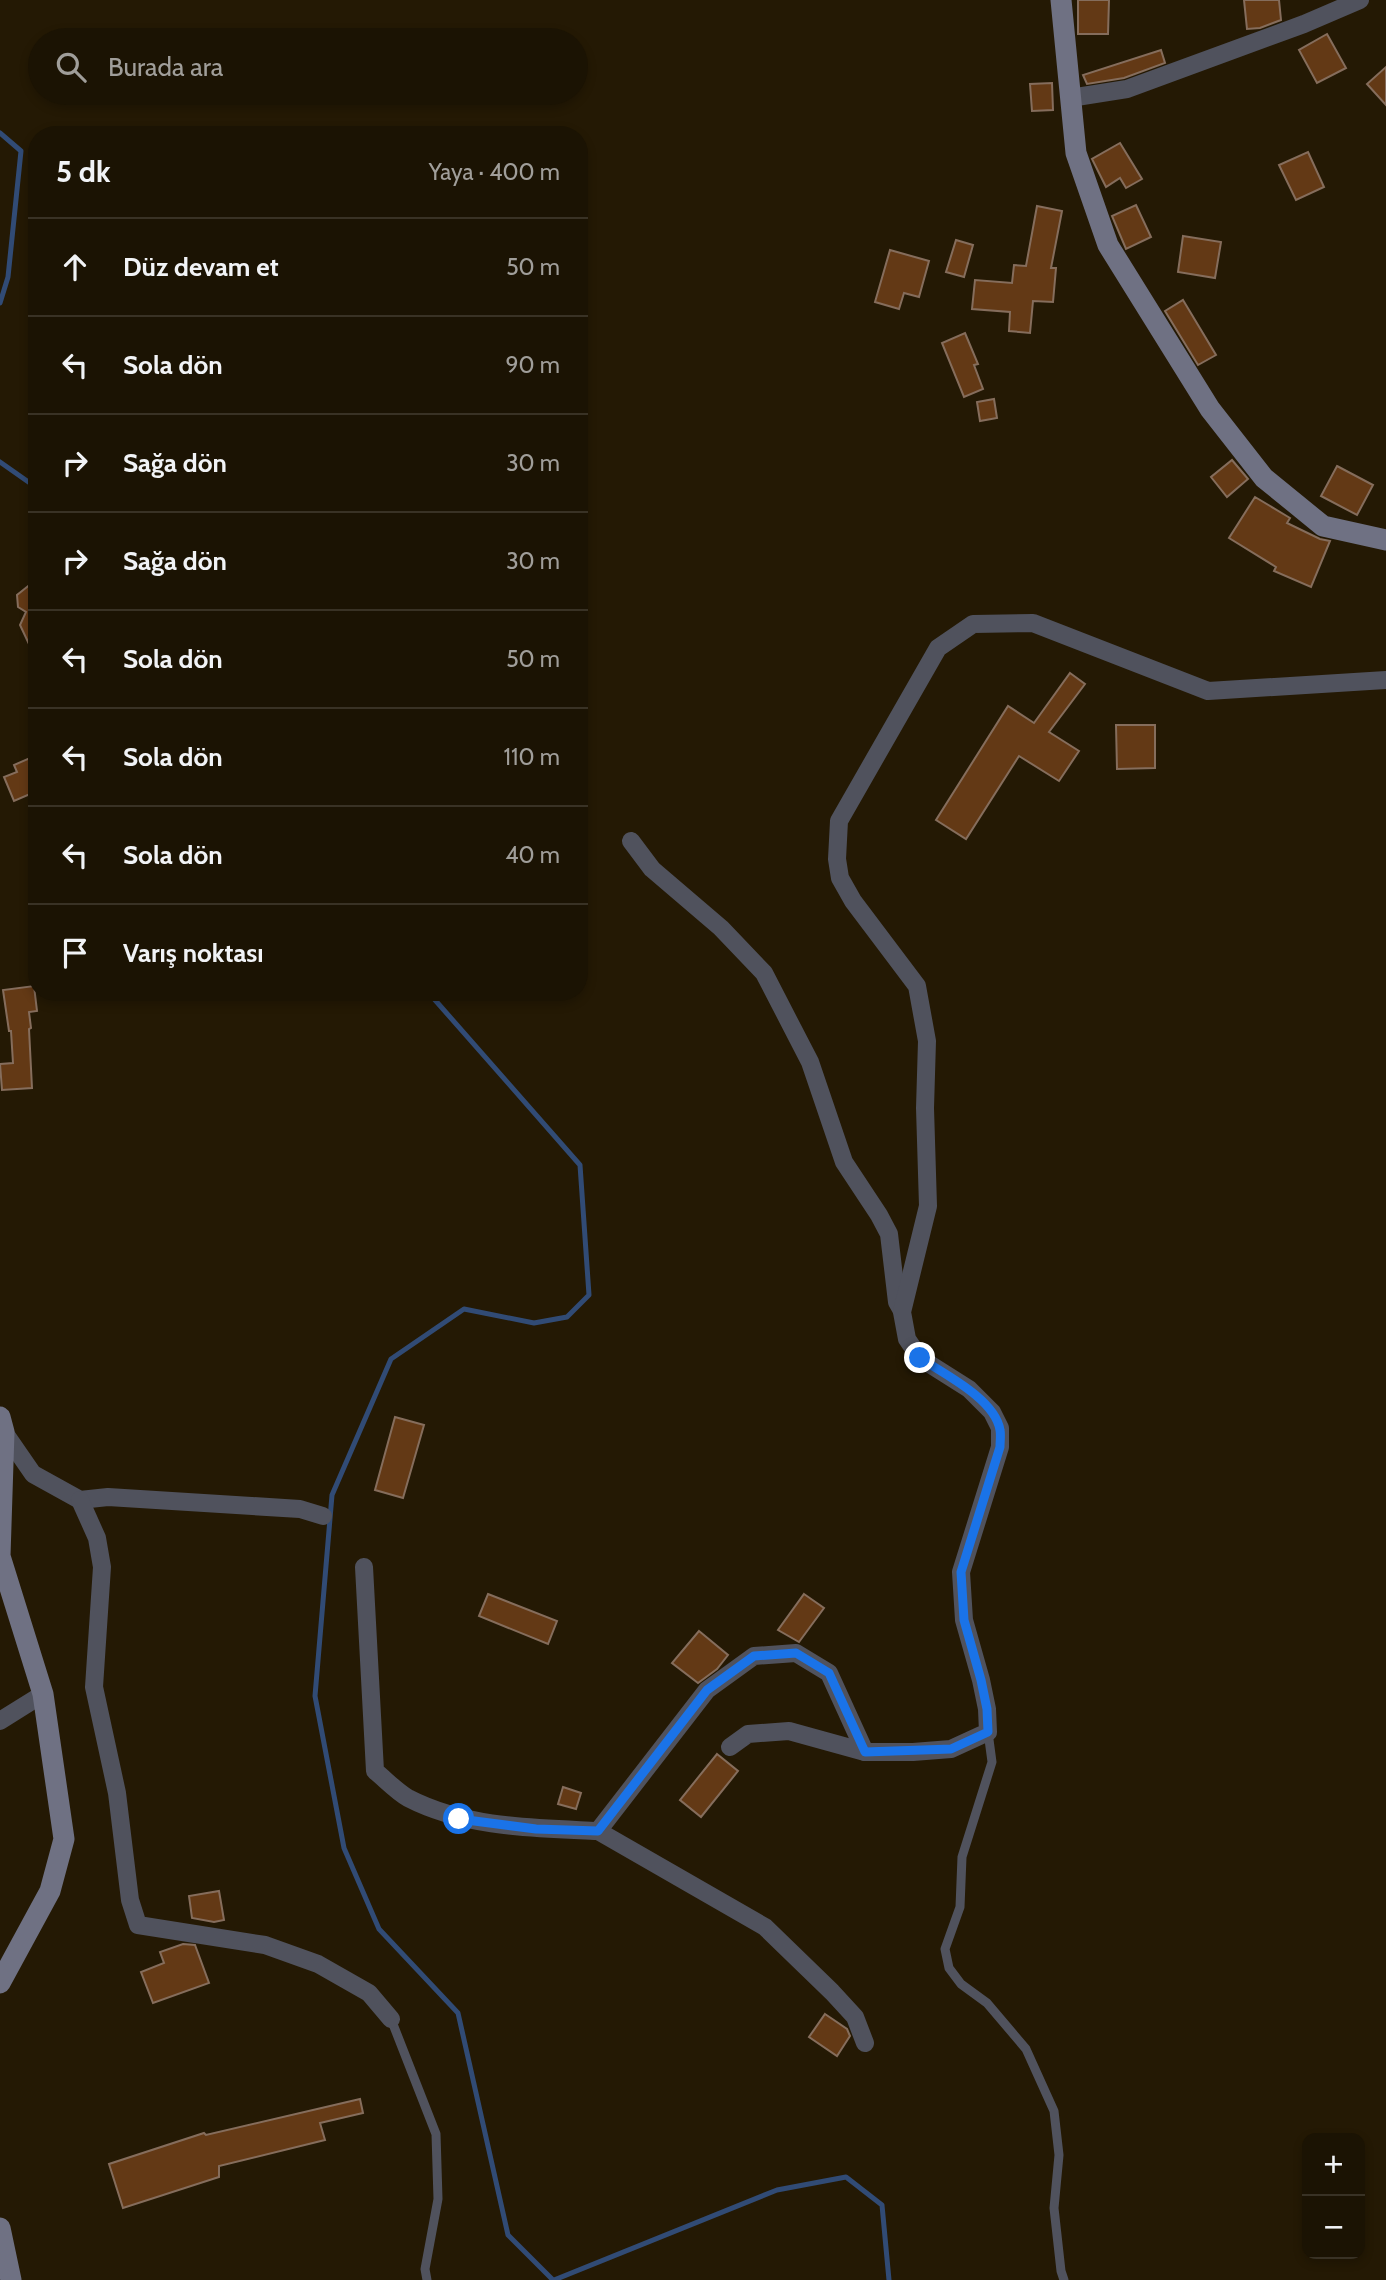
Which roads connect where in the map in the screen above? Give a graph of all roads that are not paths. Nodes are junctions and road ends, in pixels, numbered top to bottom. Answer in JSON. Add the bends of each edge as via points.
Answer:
{"nodes":[{"id":1,"x":1061,"y":0,"type":"edge"},
{"id":2,"x":1360,"y":0,"type":"edge"},
{"id":3,"x":1070,"y":98,"type":"junction"},
{"id":4,"x":1386,"y":540,"type":"edge"},
{"id":5,"x":1386,"y":680,"type":"edge"},
{"id":6,"x":631,"y":841,"type":"dead end"},
{"id":7,"x":902,"y":1312,"type":"junction"},
{"id":8,"x":2,"y":1424,"type":"edge"},
{"id":9,"x":80,"y":1500,"type":"junction"},
{"id":10,"x":323,"y":1516,"type":"dead end"},
{"id":11,"x":365,"y":1567,"type":"dead end"},
{"id":12,"x":43,"y":1694,"type":"junction"},
{"id":13,"x":0,"y":1721,"type":"edge"},
{"id":14,"x":988,"y":1732,"type":"junction"},
{"id":15,"x":730,"y":1747,"type":"dead end"},
{"id":16,"x":865,"y":1752,"type":"junction"},
{"id":17,"x":598,"y":1831,"type":"junction"},
{"id":18,"x":0,"y":1983,"type":"edge"},
{"id":19,"x":391,"y":2019,"type":"joint"},
{"id":20,"x":865,"y":2043,"type":"dead end"},
{"id":21,"x":0,"y":2228,"type":"edge"},
{"id":22,"x":11,"y":2280,"type":"edge"},
{"id":23,"x":427,"y":2280,"type":"edge"},
{"id":24,"x":1065,"y":2280,"type":"edge"}],
"edges":[{"from":1,"to":3,"type":"street"},
{"from":2,"to":3,"type":"street","via":[[1127,89]]},
{"from":3,"to":4,"type":"street","via":[[1076,153],[1108,245],[1210,409],[1264,478],[1323,526]]},
{"from":5,"to":7,"type":"street","via":[[1208,691],[1033,623],[973,624],[938,648],[839,821],[840,878],[917,986],[927,1041],[928,1206]]},
{"from":6,"to":7,"type":"street","via":[[652,869],[721,928],[764,973],[810,1062],[844,1162],[889,1234]]},
{"from":7,"to":14,"type":"street","via":[[907,1339],[920,1358],[969,1390],[992,1412],[1000,1428],[1000,1447],[961,1572],[964,1620],[981,1680]]},
{"from":8,"to":9,"type":"street","via":[[33,1474]]},
{"from":8,"to":12,"type":"street","via":[[1,1556]]},
{"from":9,"to":10,"type":"street","via":[[108,1497],[273,1507]]},
{"from":9,"to":19,"type":"street","via":[[97,1538],[102,1567],[94,1687],[138,1925],[265,1945],[317,1964],[369,1993]]},
{"from":11,"to":17,"type":"street","via":[[375,1771],[406,1797],[459,1819]]},
{"from":12,"to":13,"type":"street"},
{"from":12,"to":18,"type":"street","via":[[64,1839],[50,1891]]},
{"from":14,"to":16,"type":"street","via":[[951,1749]]},
{"from":14,"to":24,"type":"lane","via":[[992,1762],[962,1857],[960,1907],[945,1949],[949,1968],[961,1984],[987,2003],[1026,2049],[1054,2111],[1059,2155],[1054,2208],[1060,2271]]},
{"from":15,"to":16,"type":"street","via":[[748,1734],[789,1731]]},
{"from":16,"to":17,"type":"street","via":[[829,1673],[796,1653],[754,1656],[707,1690]]},
{"from":17,"to":20,"type":"street","via":[[765,1927],[855,2017]]},
{"from":19,"to":23,"type":"lane","via":[[436,2134],[438,2199]]},
{"from":21,"to":22,"type":"street"}]}
